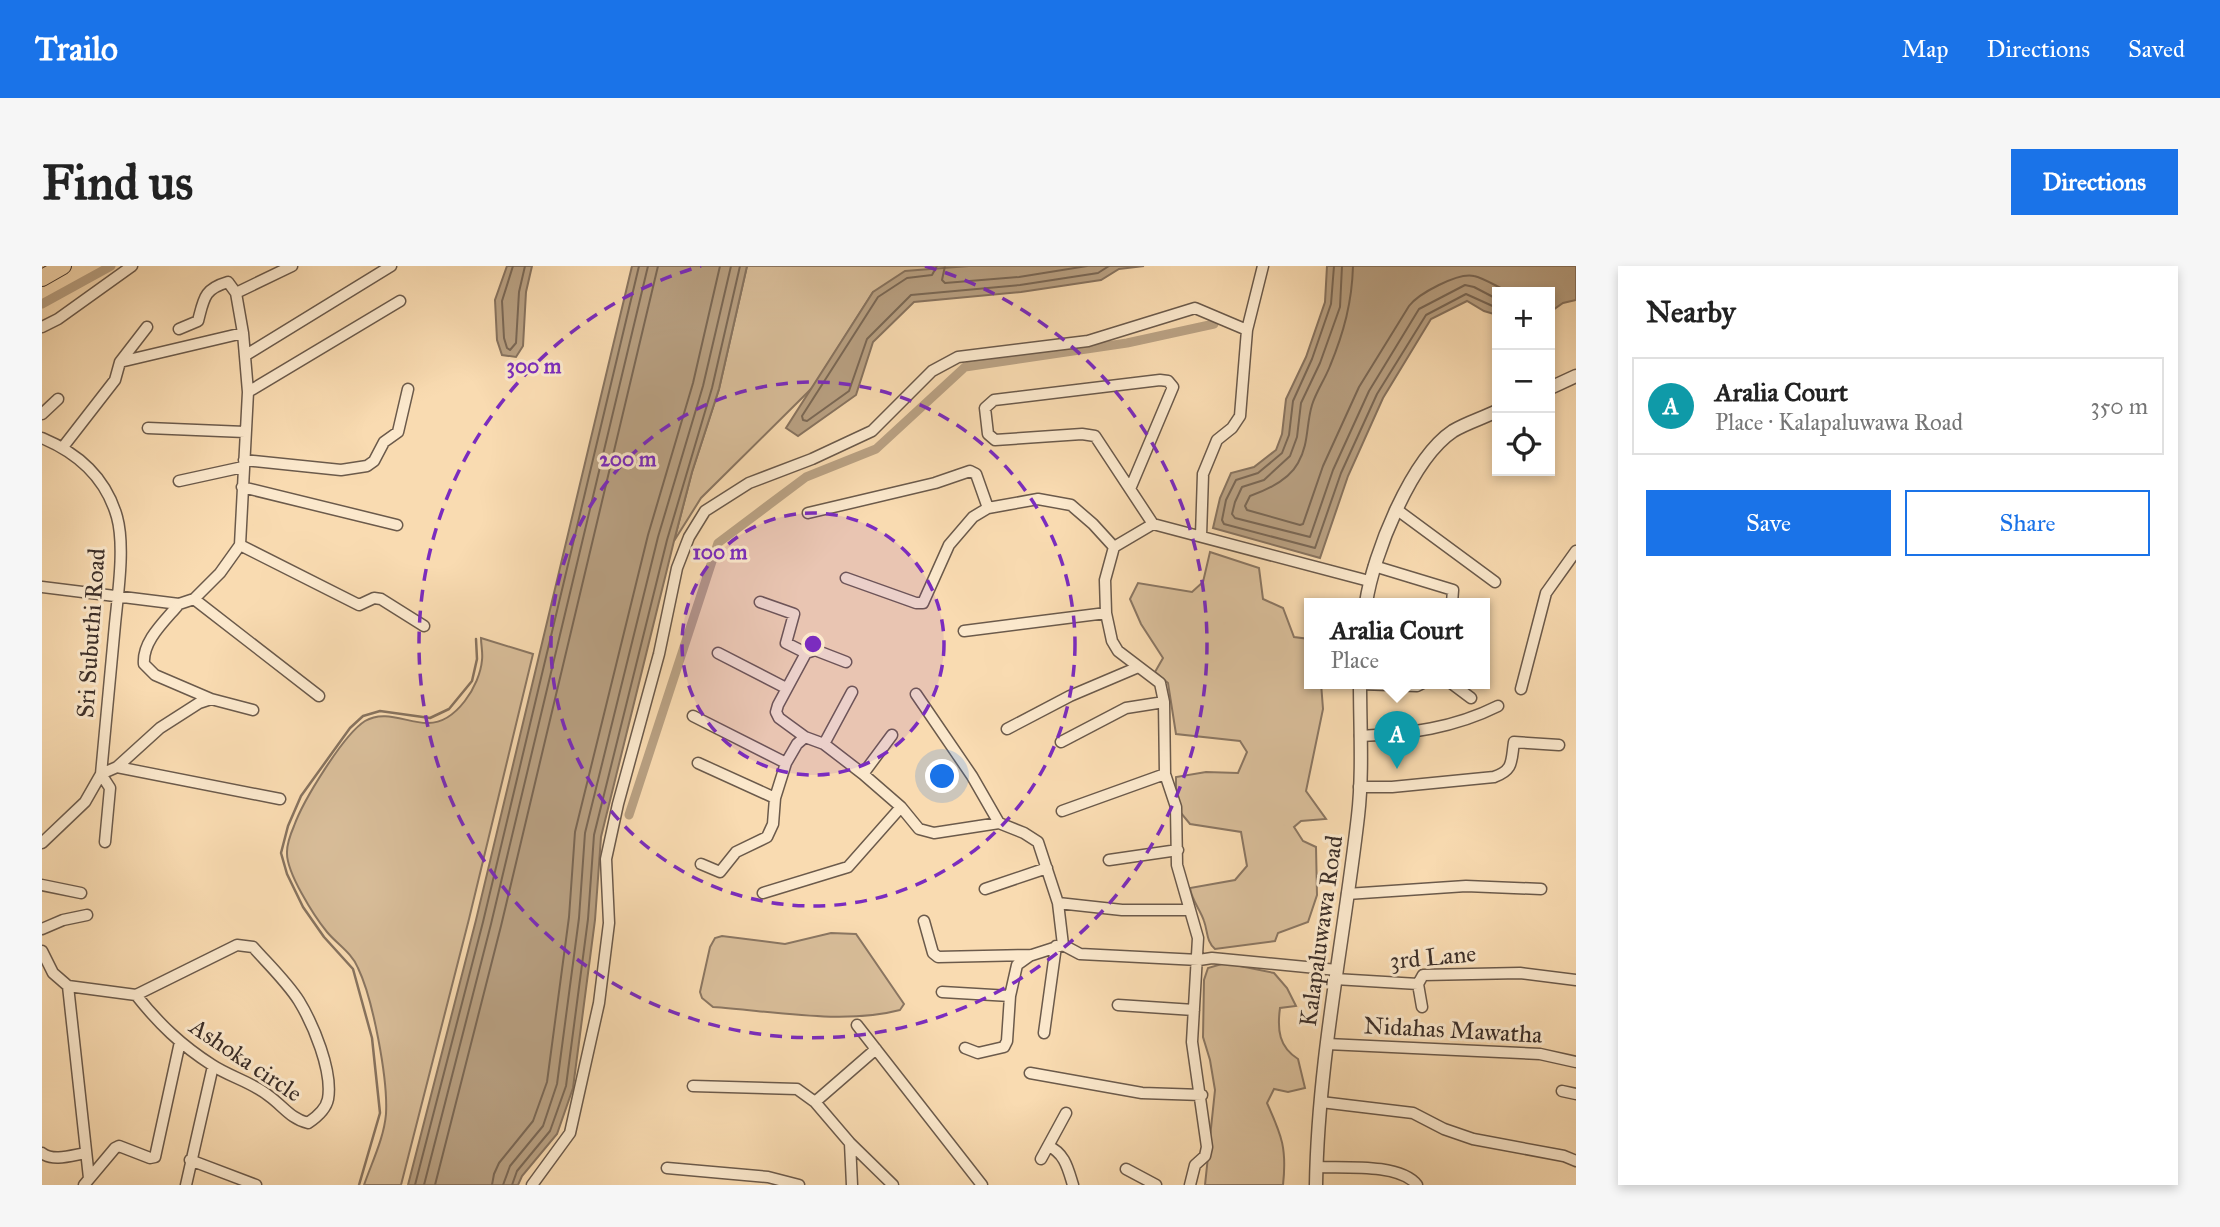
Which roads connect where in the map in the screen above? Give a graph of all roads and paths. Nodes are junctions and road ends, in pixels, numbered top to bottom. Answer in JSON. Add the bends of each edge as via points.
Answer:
{"nodes":[{"id":1,"x":63,"y":266,"type":"edge"},
{"id":2,"x":132,"y":266,"type":"edge"},
{"id":3,"x":292,"y":266,"type":"edge"},
{"id":4,"x":391,"y":266,"type":"edge"},
{"id":5,"x":1263,"y":266,"type":"edge"},
{"id":6,"x":42,"y":278,"type":"edge"},
{"id":7,"x":236,"y":293,"type":"junction"},
{"id":8,"x":400,"y":301,"type":"dead end"},
{"id":9,"x":42,"y":327,"type":"edge"},
{"id":10,"x":148,"y":327,"type":"dead end"},
{"id":11,"x":179,"y":329,"type":"dead end"},
{"id":12,"x":1247,"y":330,"type":"junction"},
{"id":13,"x":243,"y":333,"type":"junction"},
{"id":14,"x":246,"y":355,"type":"junction"},
{"id":15,"x":120,"y":362,"type":"junction"},
{"id":16,"x":1576,"y":376,"type":"edge"},
{"id":17,"x":1555,"y":386,"type":"edge"},
{"id":18,"x":408,"y":389,"type":"dead end"},
{"id":19,"x":248,"y":393,"type":"junction"},
{"id":20,"x":58,"y":399,"type":"dead end"},
{"id":21,"x":1492,"y":413,"type":"edge"},
{"id":22,"x":42,"y":414,"type":"edge"},
{"id":23,"x":148,"y":429,"type":"dead end"},
{"id":24,"x":245,"y":432,"type":"junction"},
{"id":25,"x":42,"y":438,"type":"edge"},
{"id":26,"x":63,"y":447,"type":"junction"},
{"id":27,"x":244,"y":463,"type":"junction"},
{"id":28,"x":179,"y":481,"type":"dead end"},
{"id":29,"x":242,"y":487,"type":"junction"},
{"id":30,"x":1130,"y":489,"type":"junction"},
{"id":31,"x":988,"y":508,"type":"junction"},
{"id":32,"x":1396,"y":509,"type":"junction"},
{"id":33,"x":808,"y":513,"type":"dead end"},
{"id":34,"x":1153,"y":524,"type":"junction"},
{"id":35,"x":397,"y":525,"type":"dead end"},
{"id":36,"x":1201,"y":536,"type":"junction"},
{"id":37,"x":240,"y":545,"type":"junction"},
{"id":38,"x":1114,"y":547,"type":"junction"},
{"id":39,"x":1576,"y":551,"type":"edge"},
{"id":40,"x":1374,"y":566,"type":"junction"},
{"id":41,"x":846,"y":578,"type":"dead end"},
{"id":42,"x":1369,"y":581,"type":"junction"},
{"id":43,"x":1496,"y":582,"type":"dead end"},
{"id":44,"x":42,"y":587,"type":"edge"},
{"id":45,"x":118,"y":595,"type":"junction"},
{"id":46,"x":194,"y":598,"type":"junction"},
{"id":47,"x":1367,"y":598,"type":"edge"},
{"id":48,"x":1452,"y":598,"type":"edge"},
{"id":49,"x":761,"y":602,"type":"dead end"},
{"id":50,"x":179,"y":604,"type":"junction"},
{"id":51,"x":1106,"y":613,"type":"junction"},
{"id":52,"x":424,"y":626,"type":"dead end"},
{"id":53,"x":964,"y":631,"type":"dead end"},
{"id":54,"x":718,"y":653,"type":"dead end"},
{"id":55,"x":806,"y":653,"type":"junction"},
{"id":56,"x":846,"y":662,"type":"dead end"},
{"id":57,"x":1136,"y":668,"type":"junction"},
{"id":58,"x":786,"y":688,"type":"junction"},
{"id":59,"x":1521,"y":688,"type":"dead end"},
{"id":60,"x":1360,"y":689,"type":"edge"},
{"id":61,"x":1459,"y":689,"type":"edge"},
{"id":62,"x":852,"y":692,"type":"dead end"},
{"id":63,"x":916,"y":694,"type":"dead end"},
{"id":64,"x":319,"y":696,"type":"dead end"},
{"id":65,"x":1471,"y":698,"type":"dead end"},
{"id":66,"x":211,"y":699,"type":"junction"},
{"id":67,"x":1164,"y":702,"type":"junction"},
{"id":68,"x":1498,"y":706,"type":"dead end"},
{"id":69,"x":253,"y":709,"type":"dead end"},
{"id":70,"x":693,"y":716,"type":"dead end"},
{"id":71,"x":1007,"y":729,"type":"dead end"},
{"id":72,"x":892,"y":734,"type":"dead end"},
{"id":73,"x":1360,"y":736,"type":"junction"},
{"id":74,"x":805,"y":737,"type":"junction"},
{"id":75,"x":1061,"y":742,"type":"dead end"},
{"id":76,"x":824,"y":744,"type":"junction"},
{"id":77,"x":1559,"y":745,"type":"dead end"},
{"id":78,"x":698,"y":763,"type":"dead end"},
{"id":79,"x":786,"y":763,"type":"junction"},
{"id":80,"x":117,"y":767,"type":"junction"},
{"id":81,"x":101,"y":774,"type":"junction"},
{"id":82,"x":863,"y":774,"type":"junction"},
{"id":83,"x":1165,"y":774,"type":"junction"},
{"id":84,"x":1359,"y":787,"type":"junction"},
{"id":85,"x":775,"y":798,"type":"junction"},
{"id":86,"x":280,"y":799,"type":"dead end"},
{"id":87,"x":901,"y":807,"type":"junction"},
{"id":88,"x":1062,"y":811,"type":"dead end"},
{"id":89,"x":999,"y":823,"type":"junction"},
{"id":90,"x":105,"y":842,"type":"dead end"},
{"id":91,"x":42,"y":843,"type":"edge"},
{"id":92,"x":1178,"y":850,"type":"junction"},
{"id":93,"x":1110,"y":860,"type":"dead end"},
{"id":94,"x":701,"y":864,"type":"dead end"},
{"id":95,"x":1047,"y":868,"type":"junction"},
{"id":96,"x":42,"y":885,"type":"edge"},
{"id":97,"x":985,"y":889,"type":"dead end"},
{"id":98,"x":1541,"y":889,"type":"dead end"},
{"id":99,"x":82,"y":893,"type":"dead end"},
{"id":100,"x":763,"y":893,"type":"dead end"},
{"id":101,"x":1347,"y":894,"type":"junction"},
{"id":102,"x":1058,"y":903,"type":"junction"},
{"id":103,"x":1190,"y":910,"type":"junction"},
{"id":104,"x":87,"y":915,"type":"dead end"},
{"id":105,"x":924,"y":920,"type":"dead end"},
{"id":106,"x":42,"y":929,"type":"edge"},
{"id":107,"x":1060,"y":945,"type":"junction"},
{"id":108,"x":42,"y":951,"type":"edge"},
{"id":109,"x":1031,"y":955,"type":"junction"},
{"id":110,"x":1199,"y":960,"type":"junction"},
{"id":111,"x":1336,"y":975,"type":"junction"},
{"id":112,"x":1576,"y":980,"type":"edge"},
{"id":113,"x":1418,"y":984,"type":"junction"},
{"id":114,"x":68,"y":986,"type":"junction"},
{"id":115,"x":942,"y":992,"type":"dead end"},
{"id":116,"x":136,"y":995,"type":"junction"},
{"id":117,"x":1010,"y":996,"type":"junction"},
{"id":118,"x":1118,"y":1005,"type":"dead end"},
{"id":119,"x":1422,"y":1007,"type":"dead end"},
{"id":120,"x":1194,"y":1010,"type":"junction"},
{"id":121,"x":857,"y":1025,"type":"dead end"},
{"id":122,"x":1044,"y":1033,"type":"dead end"},
{"id":123,"x":180,"y":1042,"type":"junction"},
{"id":124,"x":1327,"y":1044,"type":"junction"},
{"id":125,"x":965,"y":1048,"type":"dead end"},
{"id":126,"x":876,"y":1049,"type":"junction"},
{"id":127,"x":1576,"y":1062,"type":"edge"},
{"id":128,"x":214,"y":1066,"type":"junction"},
{"id":129,"x":1030,"y":1073,"type":"dead end"},
{"id":130,"x":693,"y":1086,"type":"dead end"},
{"id":131,"x":1562,"y":1091,"type":"dead end"},
{"id":132,"x":1576,"y":1094,"type":"edge"},
{"id":133,"x":1202,"y":1096,"type":"junction"},
{"id":134,"x":1321,"y":1101,"type":"junction"},
{"id":135,"x":815,"y":1102,"type":"junction"},
{"id":136,"x":1066,"y":1113,"type":"dead end"},
{"id":137,"x":850,"y":1143,"type":"junction"},
{"id":138,"x":1048,"y":1146,"type":"junction"},
{"id":139,"x":42,"y":1153,"type":"edge"},
{"id":140,"x":86,"y":1153,"type":"junction"},
{"id":141,"x":1041,"y":1159,"type":"dead end"},
{"id":142,"x":190,"y":1160,"type":"junction"},
{"id":143,"x":1576,"y":1161,"type":"edge"},
{"id":144,"x":1316,"y":1167,"type":"junction"},
{"id":145,"x":667,"y":1168,"type":"dead end"},
{"id":146,"x":1126,"y":1169,"type":"dead end"},
{"id":147,"x":86,"y":1182,"type":"edge"},
{"id":148,"x":186,"y":1185,"type":"edge"},
{"id":149,"x":256,"y":1185,"type":"edge"},
{"id":150,"x":532,"y":1185,"type":"edge"},
{"id":151,"x":799,"y":1185,"type":"edge"},
{"id":152,"x":852,"y":1185,"type":"edge"},
{"id":153,"x":893,"y":1185,"type":"edge"},
{"id":154,"x":982,"y":1185,"type":"edge"},
{"id":155,"x":1073,"y":1185,"type":"edge"},
{"id":156,"x":1156,"y":1185,"type":"edge"},
{"id":157,"x":1191,"y":1185,"type":"edge"},
{"id":158,"x":1316,"y":1185,"type":"edge"},
{"id":159,"x":1417,"y":1185,"type":"edge"}],
"edges":[{"from":1,"to":6,"type":"main road"},
{"from":2,"to":9,"type":"street"},
{"from":3,"to":7,"type":"street"},
{"from":4,"to":14,"type":"street"},
{"from":5,"to":12,"type":"street"},
{"from":7,"to":11,"type":"street","via":[[228,282],[213,287],[205,295],[198,321]]},
{"from":7,"to":13,"type":"street"},
{"from":8,"to":19,"type":"street"},
{"from":10,"to":15,"type":"street"},
{"from":12,"to":36,"type":"street","via":[[1240,416],[1217,440],[1203,474]]},
{"from":12,"to":150,"type":"street","via":[[1195,308],[1088,341],[958,357],[932,371],[872,431],[749,483],[705,511],[677,568],[606,859],[608,923],[598,1003],[570,1133]]},
{"from":13,"to":14,"type":"street"},
{"from":13,"to":15,"type":"street"},
{"from":14,"to":19,"type":"street"},
{"from":15,"to":26,"type":"street","via":[[115,380]]},
{"from":16,"to":17,"type":"street"},
{"from":18,"to":27,"type":"street","via":[[398,432],[381,444],[368,466],[341,470]]},
{"from":19,"to":24,"type":"street"},
{"from":20,"to":22,"type":"street"},
{"from":21,"to":32,"type":"street","via":[[1452,431],[1419,469]]},
{"from":23,"to":24,"type":"street"},
{"from":24,"to":27,"type":"street"},
{"from":25,"to":26,"type":"street","name":"Sri Subuthi Road"},
{"from":26,"to":45,"type":"street","name":"Sri Subuthi Road","via":[[89,466],[105,488],[117,518]]},
{"from":27,"to":28,"type":"street"},
{"from":27,"to":29,"type":"street"},
{"from":29,"to":35,"type":"street"},
{"from":29,"to":37,"type":"street"},
{"from":30,"to":30,"type":"street","via":[[1167,405],[1173,387],[1168,381],[994,400],[985,408],[988,434],[995,440],[1095,436]]},
{"from":30,"to":34,"type":"street"},
{"from":31,"to":33,"type":"street","via":[[976,474],[970,471]]},
{"from":31,"to":38,"type":"street","via":[[1038,499],[1071,505]]},
{"from":31,"to":41,"type":"street","via":[[973,517],[949,545],[923,603]]},
{"from":32,"to":40,"type":"street"},
{"from":32,"to":43,"type":"street"},
{"from":34,"to":36,"type":"street"},
{"from":34,"to":38,"type":"street"},
{"from":36,"to":42,"type":"street"},
{"from":37,"to":46,"type":"street"},
{"from":37,"to":52,"type":"street","via":[[359,605],[381,599]]},
{"from":38,"to":51,"type":"street","via":[[1105,580]]},
{"from":39,"to":59,"type":"street","via":[[1546,593]]},
{"from":40,"to":42,"type":"street"},
{"from":40,"to":48,"type":"street","via":[[1453,590]]},
{"from":42,"to":47,"type":"street"},
{"from":44,"to":45,"type":"street"},
{"from":45,"to":50,"type":"street"},
{"from":45,"to":81,"type":"street","name":"Sri Subuthi Road"},
{"from":46,"to":50,"type":"street"},
{"from":46,"to":64,"type":"street"},
{"from":49,"to":55,"type":"street","via":[[794,614],[786,643]]},
{"from":50,"to":66,"type":"street","via":[[148,643],[144,664],[155,675]]},
{"from":51,"to":53,"type":"street"},
{"from":51,"to":57,"type":"street","via":[[1112,641]]},
{"from":54,"to":58,"type":"street"},
{"from":55,"to":56,"type":"street","via":[[815,650]]},
{"from":55,"to":58,"type":"street"},
{"from":57,"to":67,"type":"street","via":[[1160,683]]},
{"from":57,"to":71,"type":"street"},
{"from":58,"to":74,"type":"street","via":[[776,712]]},
{"from":60,"to":73,"type":"street","name":"Kalapaluwawa Road"},
{"from":61,"to":65,"type":"street"},
{"from":62,"to":76,"type":"street"},
{"from":63,"to":89,"type":"street"},
{"from":66,"to":69,"type":"street"},
{"from":66,"to":80,"type":"street","via":[[160,728]]},
{"from":67,"to":75,"type":"street","via":[[1126,708]]},
{"from":67,"to":83,"type":"street"},
{"from":68,"to":73,"type":"street","via":[[1448,726]]},
{"from":70,"to":79,"type":"street"},
{"from":72,"to":82,"type":"street"},
{"from":73,"to":84,"type":"street","name":"Kalapaluwawa Road"},
{"from":74,"to":76,"type":"street"},
{"from":74,"to":79,"type":"street"},
{"from":76,"to":82,"type":"street"},
{"from":77,"to":84,"type":"street","via":[[1514,742],[1511,766],[1494,777]]},
{"from":78,"to":85,"type":"street"},
{"from":79,"to":85,"type":"street"},
{"from":80,"to":81,"type":"street"},
{"from":80,"to":86,"type":"street"},
{"from":81,"to":90,"type":"street","via":[[110,788]]},
{"from":81,"to":91,"type":"street","name":"Sri Subuthi Road","via":[[85,802]]},
{"from":82,"to":87,"type":"street"},
{"from":83,"to":88,"type":"street"},
{"from":83,"to":92,"type":"street","via":[[1176,807]]},
{"from":84,"to":101,"type":"street","name":"Kalapaluwawa Road"},
{"from":85,"to":94,"type":"street","via":[[773,824],[766,837],[736,852],[720,872]]},
{"from":87,"to":89,"type":"street","via":[[919,829],[934,833]]},
{"from":87,"to":100,"type":"street","via":[[848,867]]},
{"from":89,"to":95,"type":"street","via":[[1038,842]]},
{"from":92,"to":93,"type":"street"},
{"from":92,"to":103,"type":"street","via":[[1177,864]]},
{"from":95,"to":97,"type":"street"},
{"from":95,"to":102,"type":"street"},
{"from":96,"to":99,"type":"street"},
{"from":98,"to":101,"type":"street","via":[[1466,886]]},
{"from":101,"to":111,"type":"street","name":"Kalapaluwawa Road"},
{"from":102,"to":103,"type":"street","via":[[1122,910]]},
{"from":102,"to":107,"type":"street"},
{"from":103,"to":110,"type":"street"},
{"from":104,"to":106,"type":"street"},
{"from":105,"to":109,"type":"street","via":[[938,957]]},
{"from":107,"to":109,"type":"street"},
{"from":107,"to":110,"type":"street","name":"3rd Lane","via":[[1080,954]]},
{"from":107,"to":122,"type":"street"},
{"from":108,"to":114,"type":"street","via":[[53,972]]},
{"from":109,"to":117,"type":"street","via":[[1017,965]]},
{"from":110,"to":111,"type":"street","name":"3rd Lane"},
{"from":110,"to":120,"type":"street"},
{"from":111,"to":113,"type":"street","name":"3rd Lane"},
{"from":111,"to":124,"type":"street","name":"Kalapaluwawa Road"},
{"from":112,"to":113,"type":"street","name":"3rd Lane","via":[[1492,973],[1423,975]]},
{"from":113,"to":119,"type":"street"},
{"from":114,"to":116,"type":"street"},
{"from":114,"to":140,"type":"street"},
{"from":115,"to":117,"type":"street"},
{"from":116,"to":123,"type":"street","name":"Ashoka circle"},
{"from":116,"to":128,"type":"street","name":"Ashoka circle","via":[[237,945],[253,947],[298,999],[320,1042],[328,1099],[319,1116],[308,1123],[296,1120],[270,1096]]},
{"from":117,"to":125,"type":"street","via":[[1004,1047],[978,1053]]},
{"from":118,"to":120,"type":"street"},
{"from":120,"to":133,"type":"street","via":[[1192,1042]]},
{"from":121,"to":126,"type":"street"},
{"from":123,"to":128,"type":"street","name":"Ashoka circle"},
{"from":123,"to":147,"type":"street","via":[[155,1157],[119,1146]]},
{"from":124,"to":127,"type":"street","name":"Nidahas Mawatha","via":[[1540,1054]]},
{"from":124,"to":134,"type":"street","name":"Kalapaluwawa Road"},
{"from":126,"to":135,"type":"street"},
{"from":126,"to":154,"type":"street"},
{"from":128,"to":142,"type":"street"},
{"from":129,"to":133,"type":"street","via":[[1142,1093]]},
{"from":130,"to":135,"type":"street","via":[[797,1089]]},
{"from":131,"to":132,"type":"street"},
{"from":133,"to":157,"type":"street","via":[[1207,1147],[1195,1166]]},
{"from":134,"to":143,"type":"street","via":[[1413,1113],[1472,1139]]},
{"from":134,"to":144,"type":"street","name":"Kalapaluwawa Road"},
{"from":135,"to":137,"type":"street"},
{"from":136,"to":138,"type":"street"},
{"from":137,"to":152,"type":"street"},
{"from":137,"to":153,"type":"street"},
{"from":138,"to":141,"type":"street"},
{"from":138,"to":155,"type":"street","via":[[1064,1158]]},
{"from":139,"to":140,"type":"street","via":[[47,1157]]},
{"from":140,"to":147,"type":"street"},
{"from":142,"to":148,"type":"street"},
{"from":142,"to":149,"type":"street"},
{"from":144,"to":158,"type":"street","name":"Kalapaluwawa Road"},
{"from":144,"to":159,"type":"street","via":[[1390,1170],[1411,1177]]},
{"from":145,"to":151,"type":"street","via":[[768,1177]]},
{"from":146,"to":156,"type":"street"}]}
